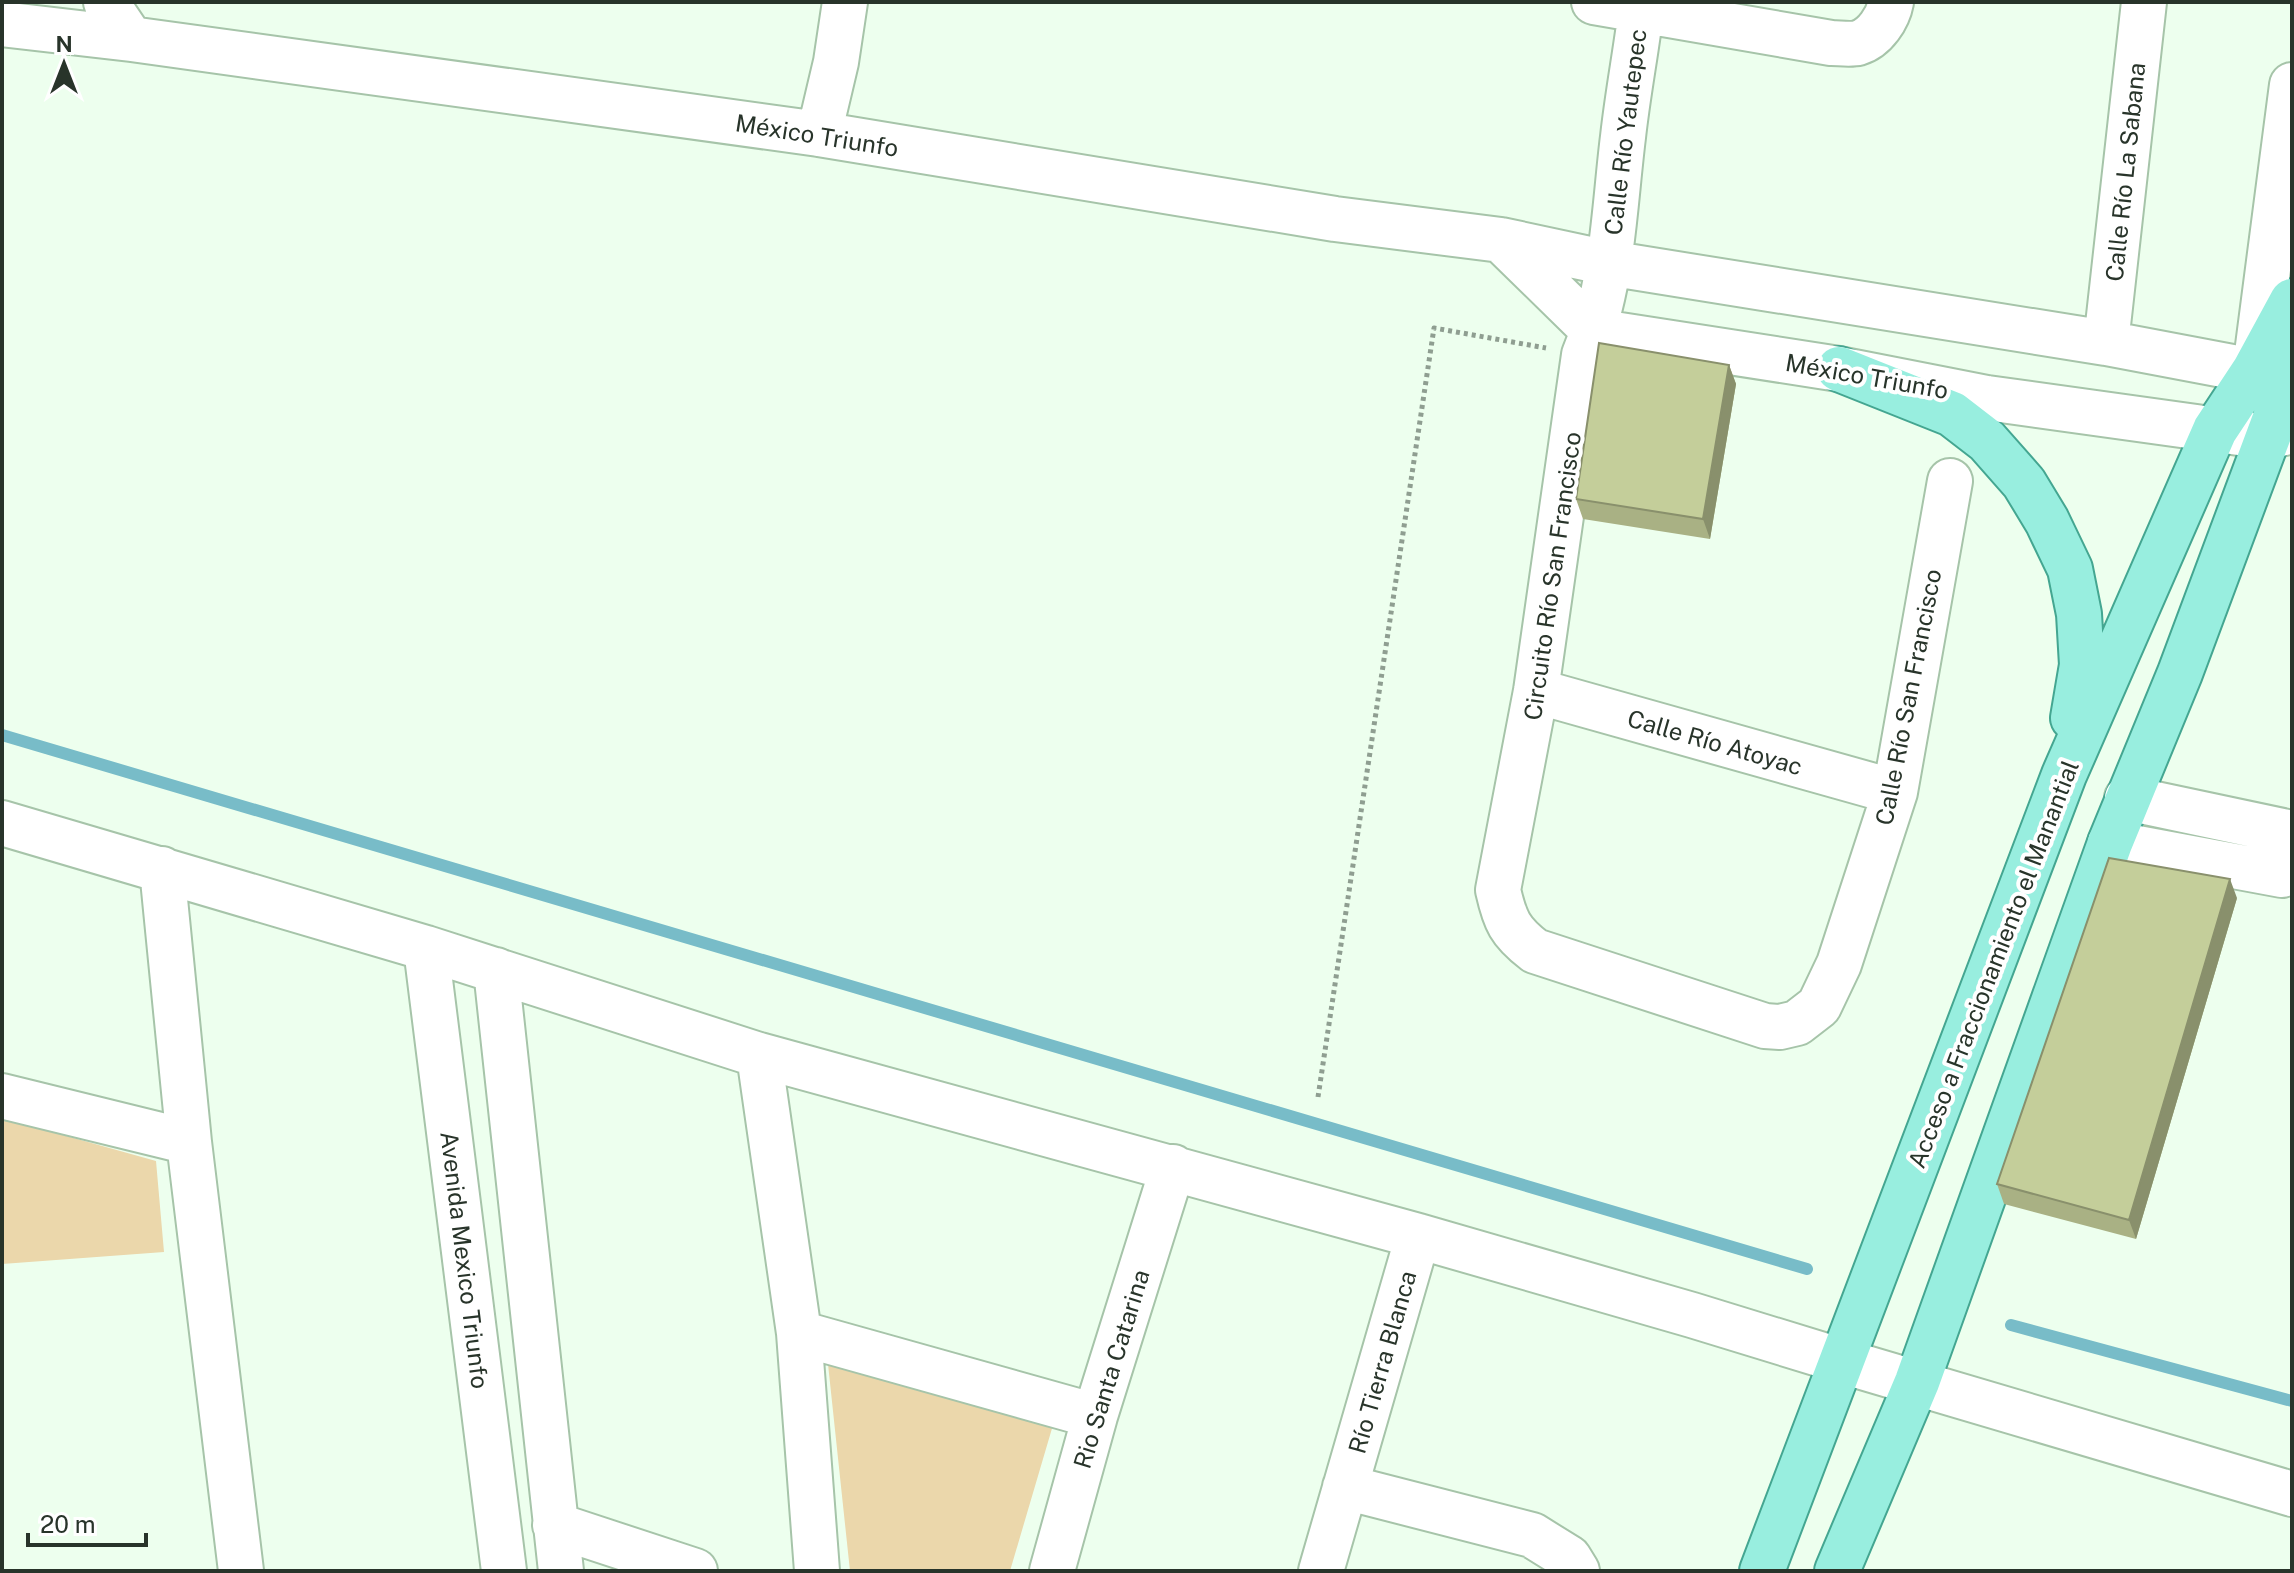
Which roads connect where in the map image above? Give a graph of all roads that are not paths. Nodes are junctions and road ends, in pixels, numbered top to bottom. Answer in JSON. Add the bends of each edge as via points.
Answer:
{"nodes":[{"id":1,"x":106,"y":2,"type":"edge"},
{"id":2,"x":845,"y":2,"type":"edge"},
{"id":3,"x":1594,"y":2,"type":"edge"},
{"id":4,"x":1891,"y":2,"type":"edge"},
{"id":5,"x":2144,"y":2,"type":"edge"},
{"id":6,"x":1642,"y":6,"type":"edge"},
{"id":7,"x":44,"y":16,"type":"edge"},
{"id":8,"x":2,"y":24,"type":"edge"},
{"id":9,"x":131,"y":39,"type":"junction"},
{"id":10,"x":2292,"y":85,"type":"edge"},
{"id":11,"x":819,"y":134,"type":"junction"},
{"id":12,"x":1501,"y":240,"type":"junction"},
{"id":13,"x":1608,"y":263,"type":"junction"},
{"id":14,"x":2292,"y":301,"type":"edge"},
{"id":15,"x":1589,"y":343,"type":"junction"},
{"id":16,"x":2106,"y":343,"type":"junction"},
{"id":17,"x":1839,"y":369,"type":"junction"},
{"id":18,"x":2281,"y":375,"type":"edge"},
{"id":19,"x":2215,"y":430,"type":"junction"},
{"id":20,"x":2280,"y":434,"type":"edge"},
{"id":21,"x":1950,"y":481,"type":"dead end"},
{"id":22,"x":1536,"y":691,"type":"junction"},
{"id":23,"x":2064,"y":775,"type":"junction"},
{"id":24,"x":1895,"y":792,"type":"junction"},
{"id":25,"x":2127,"y":798,"type":"junction"},
{"id":26,"x":2,"y":823,"type":"edge"},
{"id":27,"x":2110,"y":843,"type":"junction"},
{"id":28,"x":2289,"y":855,"type":"edge"},
{"id":29,"x":162,"y":869,"type":"junction"},
{"id":30,"x":1498,"y":890,"type":"joint"},
{"id":31,"x":426,"y":948,"type":"junction"},
{"id":32,"x":496,"y":970,"type":"junction"},
{"id":33,"x":759,"y":1055,"type":"junction"},
{"id":34,"x":2,"y":1096,"type":"edge"},
{"id":35,"x":189,"y":1142,"type":"junction"},
{"id":36,"x":1173,"y":1167,"type":"junction"},
{"id":37,"x":1418,"y":1236,"type":"junction"},
{"id":38,"x":799,"y":1333,"type":"junction"},
{"id":39,"x":1842,"y":1361,"type":"junction"},
{"id":40,"x":1917,"y":1382,"type":"junction"},
{"id":41,"x":1095,"y":1416,"type":"junction"},
{"id":42,"x":1345,"y":1487,"type":"junction"},
{"id":43,"x":2292,"y":1494,"type":"edge"},
{"id":44,"x":555,"y":1525,"type":"junction"},
{"id":45,"x":241,"y":1571,"type":"edge"},
{"id":46,"x":504,"y":1571,"type":"edge"},
{"id":47,"x":561,"y":1571,"type":"edge"},
{"id":48,"x":695,"y":1571,"type":"edge"},
{"id":49,"x":817,"y":1571,"type":"edge"},
{"id":50,"x":1052,"y":1571,"type":"edge"},
{"id":51,"x":1321,"y":1571,"type":"edge"},
{"id":52,"x":1577,"y":1571,"type":"edge"},
{"id":53,"x":1762,"y":1571,"type":"edge"},
{"id":54,"x":1837,"y":1571,"type":"edge"}],
"edges":[{"from":1,"to":9,"type":"street"},
{"from":2,"to":11,"type":"street"},
{"from":3,"to":6,"type":"street"},
{"from":4,"to":6,"type":"street","via":[[1878,30],[1859,43],[1831,43]]},
{"from":5,"to":16,"type":"street","name":"Calle Río La Sabana"},
{"from":6,"to":13,"type":"street","name":"Calle Río Yautepec"},
{"from":7,"to":8,"type":"street","name":"México Triunfo"},
{"from":7,"to":9,"type":"street","name":"México Triunfo"},
{"from":9,"to":11,"type":"street","name":"México Triunfo"},
{"from":10,"to":18,"type":"street"},
{"from":11,"to":12,"type":"street","name":"México Triunfo","via":[[1335,219]]},
{"from":12,"to":13,"type":"street","name":"México Triunfo"},
{"from":12,"to":15,"type":"street"},
{"from":13,"to":15,"type":"street","name":"Circuito Río San Francisco"},
{"from":13,"to":16,"type":"street","name":"México Triunfo"},
{"from":14,"to":18,"type":"main road"},
{"from":15,"to":17,"type":"street","name":"México Triunfo"},
{"from":15,"to":22,"type":"street","name":"Circuito Río San Francisco"},
{"from":16,"to":18,"type":"street","name":"México Triunfo"},
{"from":17,"to":19,"type":"street","name":"México Triunfo","via":[[1987,398]]},
{"from":17,"to":23,"type":"main road","via":[[1952,414],[1987,441],[2024,483],[2047,521],[2070,569],[2079,614],[2082,665]]},
{"from":18,"to":19,"type":"main road","name":"Acceso a Fraccionamiento el Manantial"},
{"from":18,"to":20,"type":"main road"},
{"from":19,"to":20,"type":"street","name":"México Triunfo"},
{"from":19,"to":23,"type":"main road","name":"Acceso a Fraccionamiento el Manantial"},
{"from":20,"to":25,"type":"main road"},
{"from":21,"to":24,"type":"street","name":"Calle Río San Francisco"},
{"from":22,"to":24,"type":"street","name":"Calle Río Atoyac"},
{"from":22,"to":30,"type":"street","name":"Circuito Río San Francisco"},
{"from":23,"to":39,"type":"main road","name":"Acceso a Fraccionamiento el Manantial"},
{"from":24,"to":30,"type":"street","name":"Calle Río San Francisco","via":[[1839,964],[1819,1006],[1797,1023],[1765,1026],[1535,951],[1505,919]]},
{"from":25,"to":27,"type":"main road"},
{"from":25,"to":28,"type":"street"},
{"from":26,"to":29,"type":"street"},
{"from":27,"to":28,"type":"street"},
{"from":27,"to":40,"type":"main road"},
{"from":29,"to":31,"type":"street"},
{"from":29,"to":35,"type":"street"},
{"from":31,"to":32,"type":"street"},
{"from":31,"to":46,"type":"street","name":"Avenida Mexico Triunfo"},
{"from":32,"to":33,"type":"street"},
{"from":32,"to":44,"type":"street"},
{"from":33,"to":36,"type":"street"},
{"from":33,"to":38,"type":"street"},
{"from":34,"to":35,"type":"street"},
{"from":35,"to":45,"type":"street"},
{"from":36,"to":37,"type":"street"},
{"from":36,"to":41,"type":"street","name":"Rio Santa Catarina"},
{"from":37,"to":39,"type":"street"},
{"from":37,"to":42,"type":"street","name":"Río Tierra Blanca"},
{"from":38,"to":41,"type":"street"},
{"from":38,"to":49,"type":"street"},
{"from":39,"to":40,"type":"street"},
{"from":39,"to":53,"type":"main road","name":"Acceso a Fraccionamiento el Manantial"},
{"from":40,"to":43,"type":"street"},
{"from":40,"to":54,"type":"main road"},
{"from":41,"to":50,"type":"street","name":"Rio Santa Catarina"},
{"from":42,"to":51,"type":"street","name":"Río Tierra Blanca"},
{"from":42,"to":52,"type":"street","via":[[1532,1535],[1557,1548]]},
{"from":44,"to":47,"type":"street"},
{"from":44,"to":48,"type":"street"}]}
